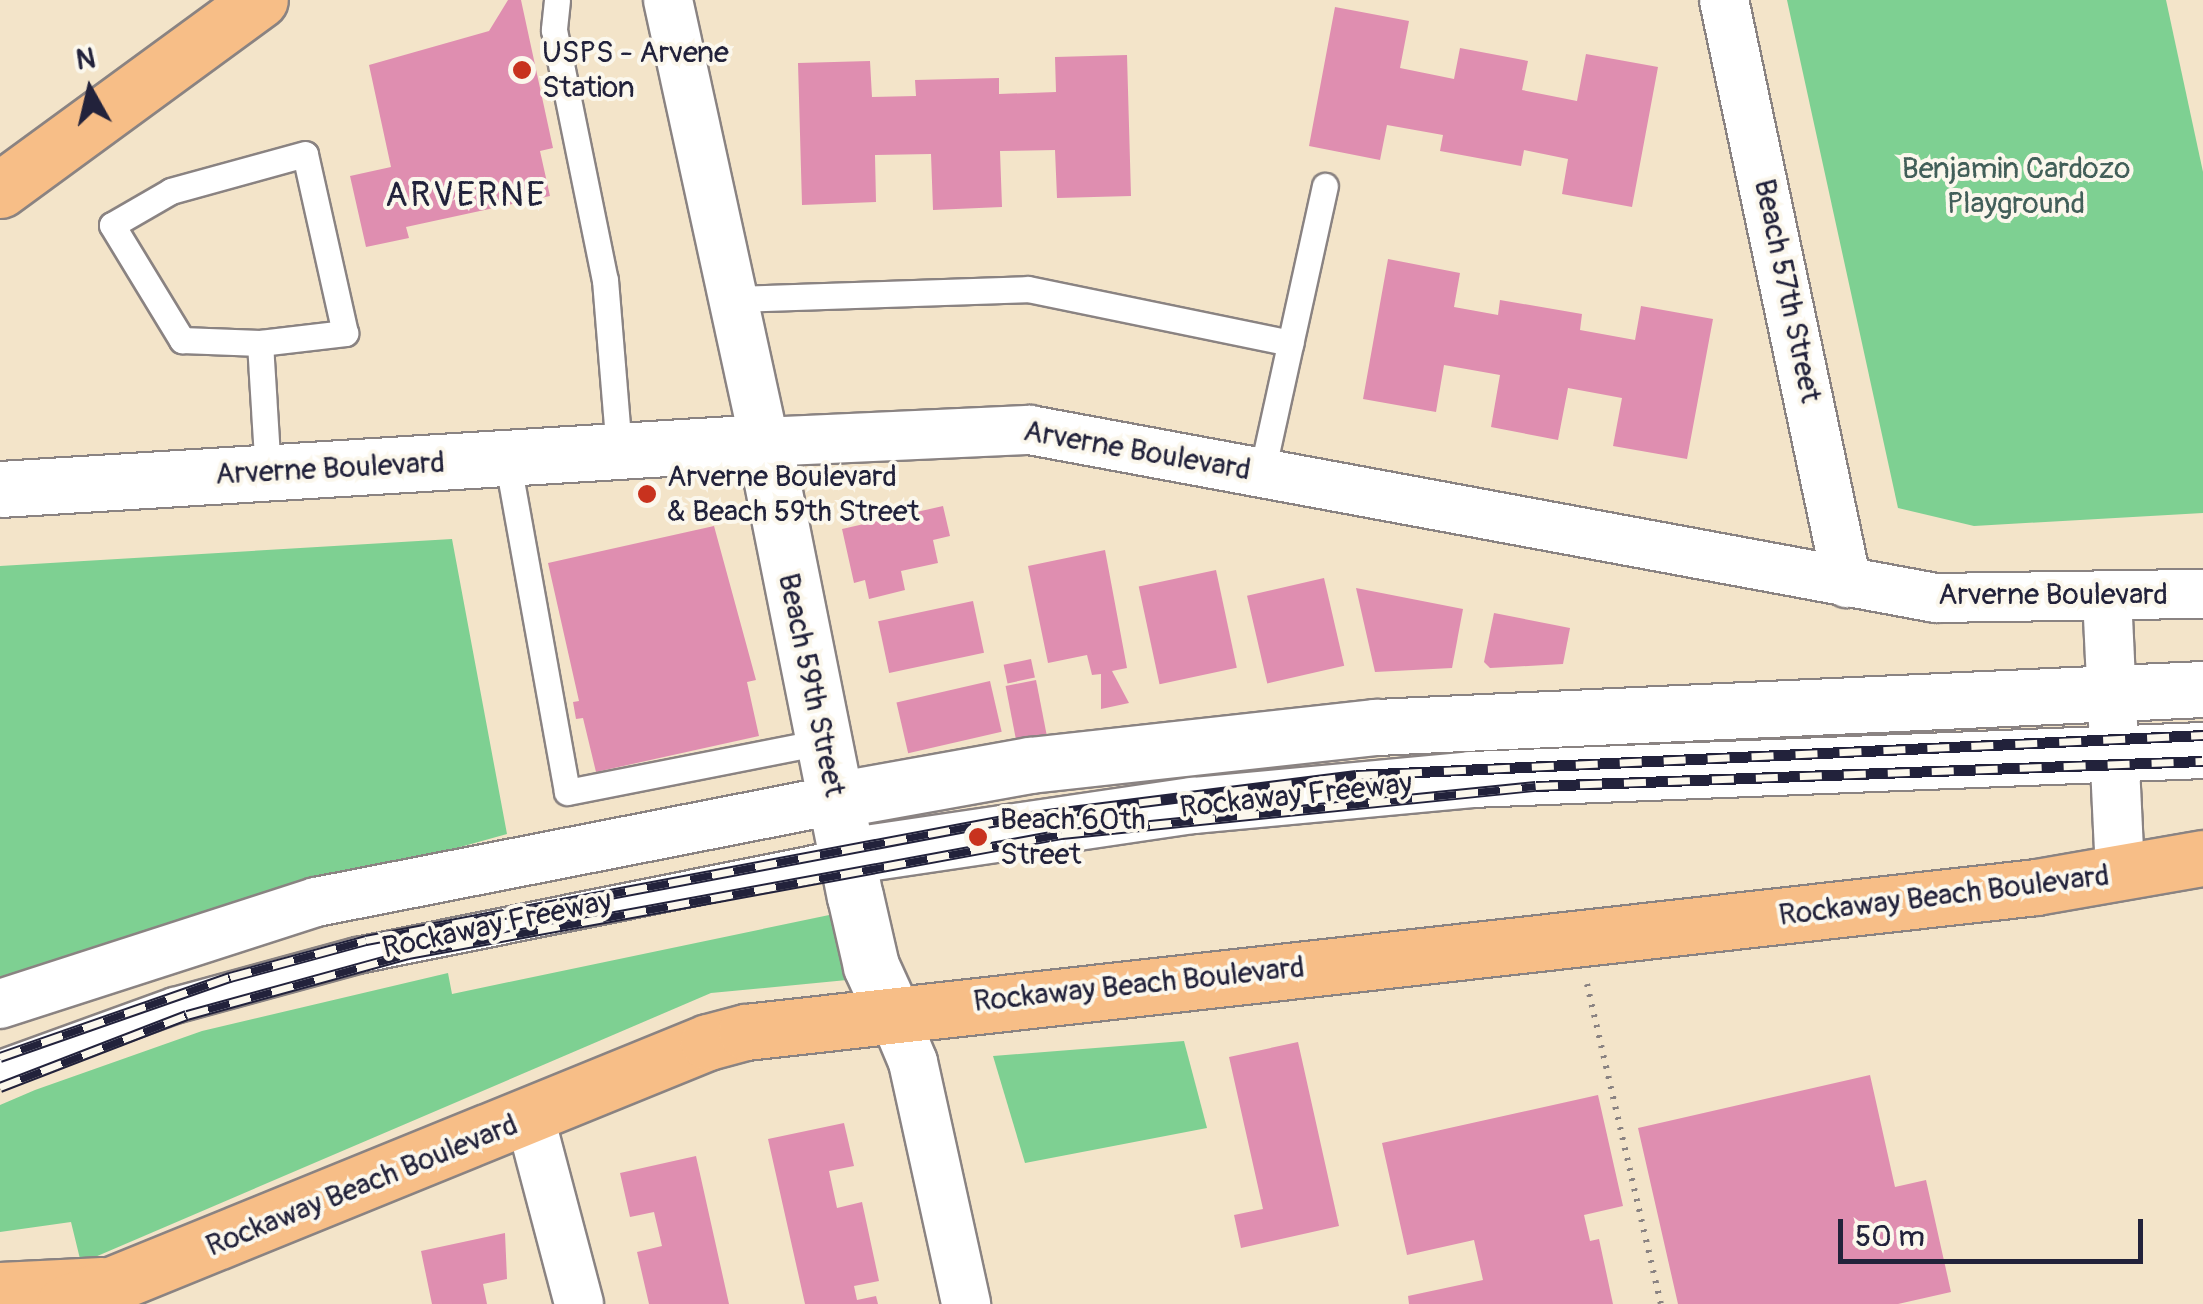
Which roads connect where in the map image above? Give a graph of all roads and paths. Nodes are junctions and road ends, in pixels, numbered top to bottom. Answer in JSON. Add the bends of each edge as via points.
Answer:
{"nodes":[{"id":1,"x":260,"y":0,"type":"edge"},
{"id":2,"x":557,"y":0,"type":"edge"},
{"id":3,"x":668,"y":0,"type":"edge"},
{"id":4,"x":1724,"y":0,"type":"edge"},
{"id":5,"x":1325,"y":186,"type":"dead end"},
{"id":6,"x":0,"y":190,"type":"edge"},
{"id":7,"x":733,"y":298,"type":"junction"},
{"id":8,"x":260,"y":342,"type":"junction"},
{"id":9,"x":1290,"y":343,"type":"junction"},
{"id":10,"x":764,"y":442,"type":"junction"},
{"id":11,"x":619,"y":452,"type":"junction"},
{"id":12,"x":507,"y":458,"type":"junction"},
{"id":13,"x":268,"y":472,"type":"junction"},
{"id":14,"x":1262,"y":472,"type":"junction"},
{"id":15,"x":0,"y":489,"type":"edge"},
{"id":16,"x":1847,"y":583,"type":"junction"},
{"id":17,"x":2203,"y":594,"type":"edge"},
{"id":18,"x":2107,"y":596,"type":"junction"},
{"id":19,"x":2203,"y":689,"type":"edge"},
{"id":20,"x":2110,"y":692,"type":"junction"},
{"id":21,"x":823,"y":742,"type":"junction"},
{"id":22,"x":2203,"y":750,"type":"edge"},
{"id":23,"x":2113,"y":753,"type":"junction"},
{"id":24,"x":834,"y":800,"type":"junction"},
{"id":25,"x":846,"y":856,"type":"junction"},
{"id":26,"x":2203,"y":858,"type":"edge"},
{"id":27,"x":2120,"y":875,"type":"junction"},
{"id":28,"x":1579,"y":938,"type":"junction"},
{"id":29,"x":0,"y":1004,"type":"edge"},
{"id":30,"x":892,"y":1012,"type":"junction"},
{"id":31,"x":0,"y":1068,"type":"edge"},
{"id":32,"x":530,"y":1118,"type":"junction"},
{"id":33,"x":0,"y":1290,"type":"edge"},
{"id":34,"x":122,"y":1294,"type":"edge"},
{"id":35,"x":64,"y":1304,"type":"edge"},
{"id":36,"x":579,"y":1304,"type":"edge"},
{"id":37,"x":966,"y":1304,"type":"edge"},
{"id":38,"x":1661,"y":1304,"type":"edge"}],
"edges":[{"from":1,"to":6,"type":"main road"},
{"from":2,"to":11,"type":"lane","via":[[554,30],[605,280]]},
{"from":3,"to":7,"type":"street","name":"Beach 59th Street"},
{"from":4,"to":16,"type":"street","name":"Beach 57th Street"},
{"from":5,"to":9,"type":"lane"},
{"from":7,"to":9,"type":"lane","via":[[1028,289]]},
{"from":7,"to":10,"type":"street","name":"Beach 59th Street"},
{"from":8,"to":8,"type":"lane","via":[[182,340],[112,226],[171,191],[305,154],[345,332]]},
{"from":8,"to":13,"type":"lane"},
{"from":9,"to":14,"type":"lane"},
{"from":10,"to":11,"type":"street","name":"Arverne Boulevard"},
{"from":10,"to":14,"type":"street","name":"Arverne Boulevard","via":[[1030,430]]},
{"from":10,"to":21,"type":"street","name":"Beach 59th Street"},
{"from":11,"to":12,"type":"street","name":"Arverne Boulevard"},
{"from":12,"to":13,"type":"street","name":"Arverne Boulevard"},
{"from":12,"to":21,"type":"lane","via":[[567,792]]},
{"from":13,"to":15,"type":"street","name":"Arverne Boulevard"},
{"from":14,"to":16,"type":"street","name":"Arverne Boulevard"},
{"from":16,"to":18,"type":"street","name":"Arverne Boulevard","via":[[1964,601]]},
{"from":17,"to":18,"type":"street","name":"Arverne Boulevard"},
{"from":18,"to":20,"type":"street"},
{"from":19,"to":20,"type":"street","name":"Rockaway Freeway"},
{"from":20,"to":23,"type":"street"},
{"from":20,"to":24,"type":"street","name":"Rockaway Freeway","via":[[1376,727],[1030,765]]},
{"from":21,"to":24,"type":"street","name":"Beach 59th Street"},
{"from":22,"to":23,"type":"street","name":"Rockaway Freeway"},
{"from":23,"to":25,"type":"street","name":"Rockaway Freeway","via":[[1386,786],[1177,807]]},
{"from":23,"to":27,"type":"street"},
{"from":24,"to":25,"type":"street","name":"Beach 59th Street"},
{"from":24,"to":29,"type":"street","name":"Rockaway Freeway","via":[[316,902]]},
{"from":25,"to":30,"type":"street","name":"Beach 59th Street","via":[[871,966]]},
{"from":25,"to":31,"type":"street","name":"Rockaway Freeway","via":[[357,954],[174,1005]]},
{"from":26,"to":27,"type":"main road","name":"Rockaway Beach Boulevard"},
{"from":27,"to":28,"type":"main road","name":"Rockaway Beach Boulevard"},
{"from":28,"to":30,"type":"main road","name":"Rockaway Beach Boulevard"},
{"from":28,"to":38,"type":"path"},
{"from":30,"to":32,"type":"main road","name":"Rockaway Beach Boulevard","via":[[708,1042]]},
{"from":30,"to":37,"type":"street","name":"Beach 59th Street","via":[[913,1062]]},
{"from":32,"to":34,"type":"main road","name":"Rockaway Beach Boulevard"},
{"from":32,"to":36,"type":"street"},
{"from":33,"to":34,"type":"main road","name":"Rockaway Beach Boulevard"},
{"from":34,"to":35,"type":"main road","name":"Rockaway Beach Boulevard"}]}
